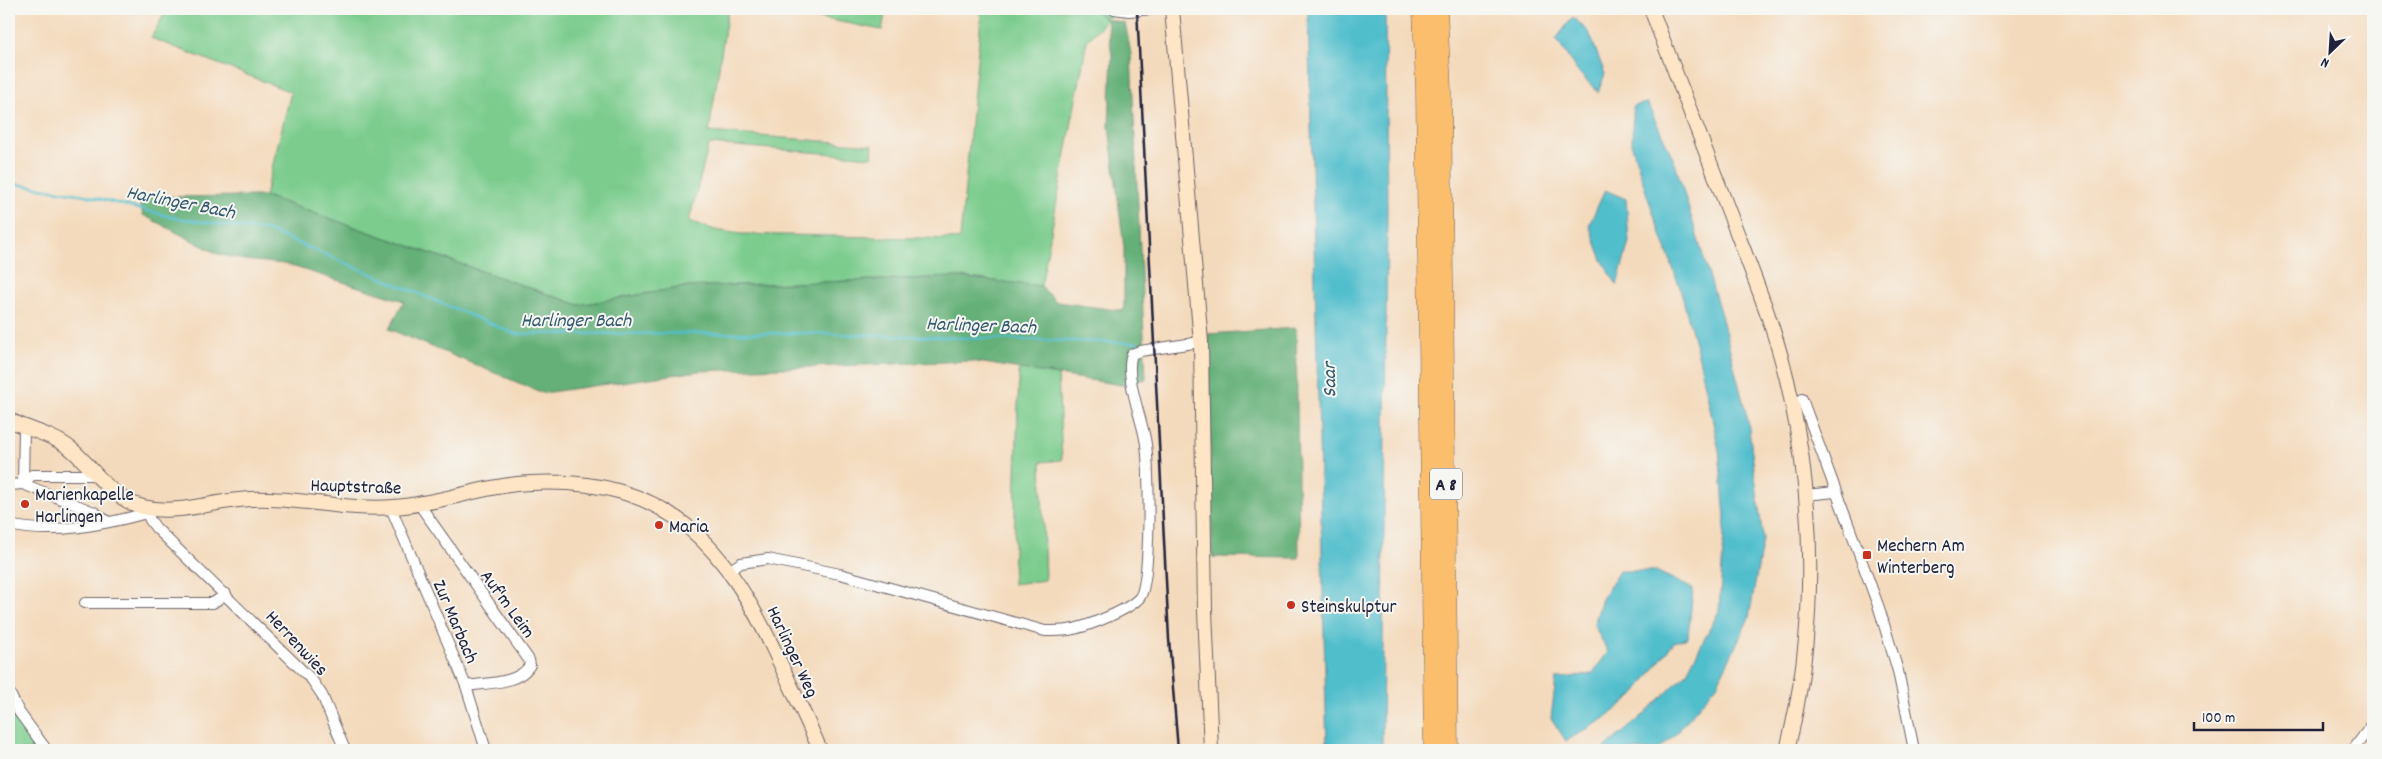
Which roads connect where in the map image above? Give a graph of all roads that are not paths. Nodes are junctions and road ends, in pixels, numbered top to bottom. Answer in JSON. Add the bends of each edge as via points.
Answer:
{"nodes":[{"id":1,"x":1114,"y":9,"type":"edge"},
{"id":2,"x":1155,"y":9,"type":"edge"},
{"id":3,"x":1172,"y":9,"type":"edge"},
{"id":4,"x":1422,"y":9,"type":"edge"},
{"id":5,"x":1438,"y":9,"type":"edge"},
{"id":6,"x":1652,"y":9,"type":"edge"},
{"id":7,"x":1435,"y":180,"type":"junction"},
{"id":8,"x":1435,"y":218,"type":"junction"},
{"id":9,"x":1201,"y":342,"type":"junction"},
{"id":10,"x":1802,"y":399,"type":"dead end"},
{"id":11,"x":9,"y":420,"type":"edge"},
{"id":12,"x":24,"y":427,"type":"junction"},
{"id":13,"x":94,"y":475,"type":"junction"},
{"id":14,"x":22,"y":484,"type":"junction"},
{"id":15,"x":9,"y":485,"type":"edge"},
{"id":16,"x":1835,"y":492,"type":"junction"},
{"id":17,"x":1806,"y":495,"type":"junction"},
{"id":18,"x":419,"y":504,"type":"junction"},
{"id":19,"x":390,"y":508,"type":"junction"},
{"id":20,"x":146,"y":510,"type":"junction"},
{"id":21,"x":107,"y":521,"type":"junction"},
{"id":22,"x":9,"y":525,"type":"edge"},
{"id":23,"x":730,"y":570,"type":"junction"},
{"id":24,"x":226,"y":594,"type":"junction"},
{"id":25,"x":85,"y":603,"type":"dead end"},
{"id":26,"x":466,"y":686,"type":"junction"},
{"id":27,"x":9,"y":692,"type":"edge"},
{"id":28,"x":2373,"y":723,"type":"edge"},
{"id":29,"x":46,"y":749,"type":"dead end"},
{"id":30,"x":345,"y":750,"type":"edge"},
{"id":31,"x":486,"y":750,"type":"edge"},
{"id":32,"x":820,"y":750,"type":"edge"},
{"id":33,"x":1211,"y":750,"type":"edge"},
{"id":34,"x":1433,"y":750,"type":"edge"},
{"id":35,"x":1450,"y":750,"type":"edge"},
{"id":36,"x":1787,"y":750,"type":"edge"},
{"id":37,"x":1914,"y":750,"type":"edge"},
{"id":38,"x":2353,"y":750,"type":"edge"}],
"edges":[{"from":1,"to":2,"type":"street","via":[[1129,12]]},
{"from":3,"to":9,"type":"main road"},
{"from":4,"to":7,"type":"highway","number":"A 8"},
{"from":5,"to":7,"type":"highway","number":"A 8"},
{"from":6,"to":17,"type":"main road","via":[[1778,347],[1802,453]]},
{"from":7,"to":8,"type":"highway","number":"A 8"},
{"from":8,"to":34,"type":"highway","number":"A 8"},
{"from":8,"to":35,"type":"highway","number":"A 8"},
{"from":9,"to":23,"type":"street","via":[[1140,351],[1132,354],[1130,361],[1146,441],[1148,558],[1146,582],[1140,597],[1128,607],[1086,625],[1045,631],[840,574],[768,559],[741,563]]},
{"from":9,"to":33,"type":"main road","via":[[1205,620]]},
{"from":10,"to":16,"type":"street"},
{"from":11,"to":12,"type":"main road","name":"Hauptstraße"},
{"from":12,"to":13,"type":"main road","name":"Hauptstraße","via":[[70,449]]},
{"from":12,"to":14,"type":"street"},
{"from":13,"to":14,"type":"street","via":[[32,475]]},
{"from":13,"to":20,"type":"main road","name":"Hauptstraße","via":[[118,497]]},
{"from":14,"to":15,"type":"street"},
{"from":14,"to":21,"type":"street","via":[[94,512]]},
{"from":16,"to":17,"type":"street"},
{"from":16,"to":37,"type":"street","via":[[1879,608],[1898,671]]},
{"from":17,"to":36,"type":"main road","via":[[1807,626],[1801,679]]},
{"from":18,"to":19,"type":"main road","name":"Hauptstraße"},
{"from":18,"to":23,"type":"main road","name":"Hauptstraße","via":[[527,483],[594,485],[630,495],[667,512],[706,543]]},
{"from":18,"to":26,"type":"street","name":"Auf'm Leim","via":[[529,660],[526,673],[518,677]]},
{"from":19,"to":20,"type":"main road","name":"Hauptstraße","via":[[251,499]]},
{"from":19,"to":26,"type":"street","name":"Zur Marbach"},
{"from":20,"to":21,"type":"street"},
{"from":20,"to":24,"type":"street","name":"Herrenwies","via":[[156,528]]},
{"from":21,"to":22,"type":"street","via":[[44,530]]},
{"from":23,"to":32,"type":"main road","name":"Harlinger Weg","via":[[766,633]]},
{"from":24,"to":25,"type":"street","via":[[214,603]]},
{"from":24,"to":30,"type":"street","name":"Herrenwies","via":[[312,680],[322,694]]},
{"from":26,"to":31,"type":"street","name":"Zur Marbach"},
{"from":27,"to":29,"type":"street","via":[[19,712]]},
{"from":28,"to":38,"type":"street"}]}
